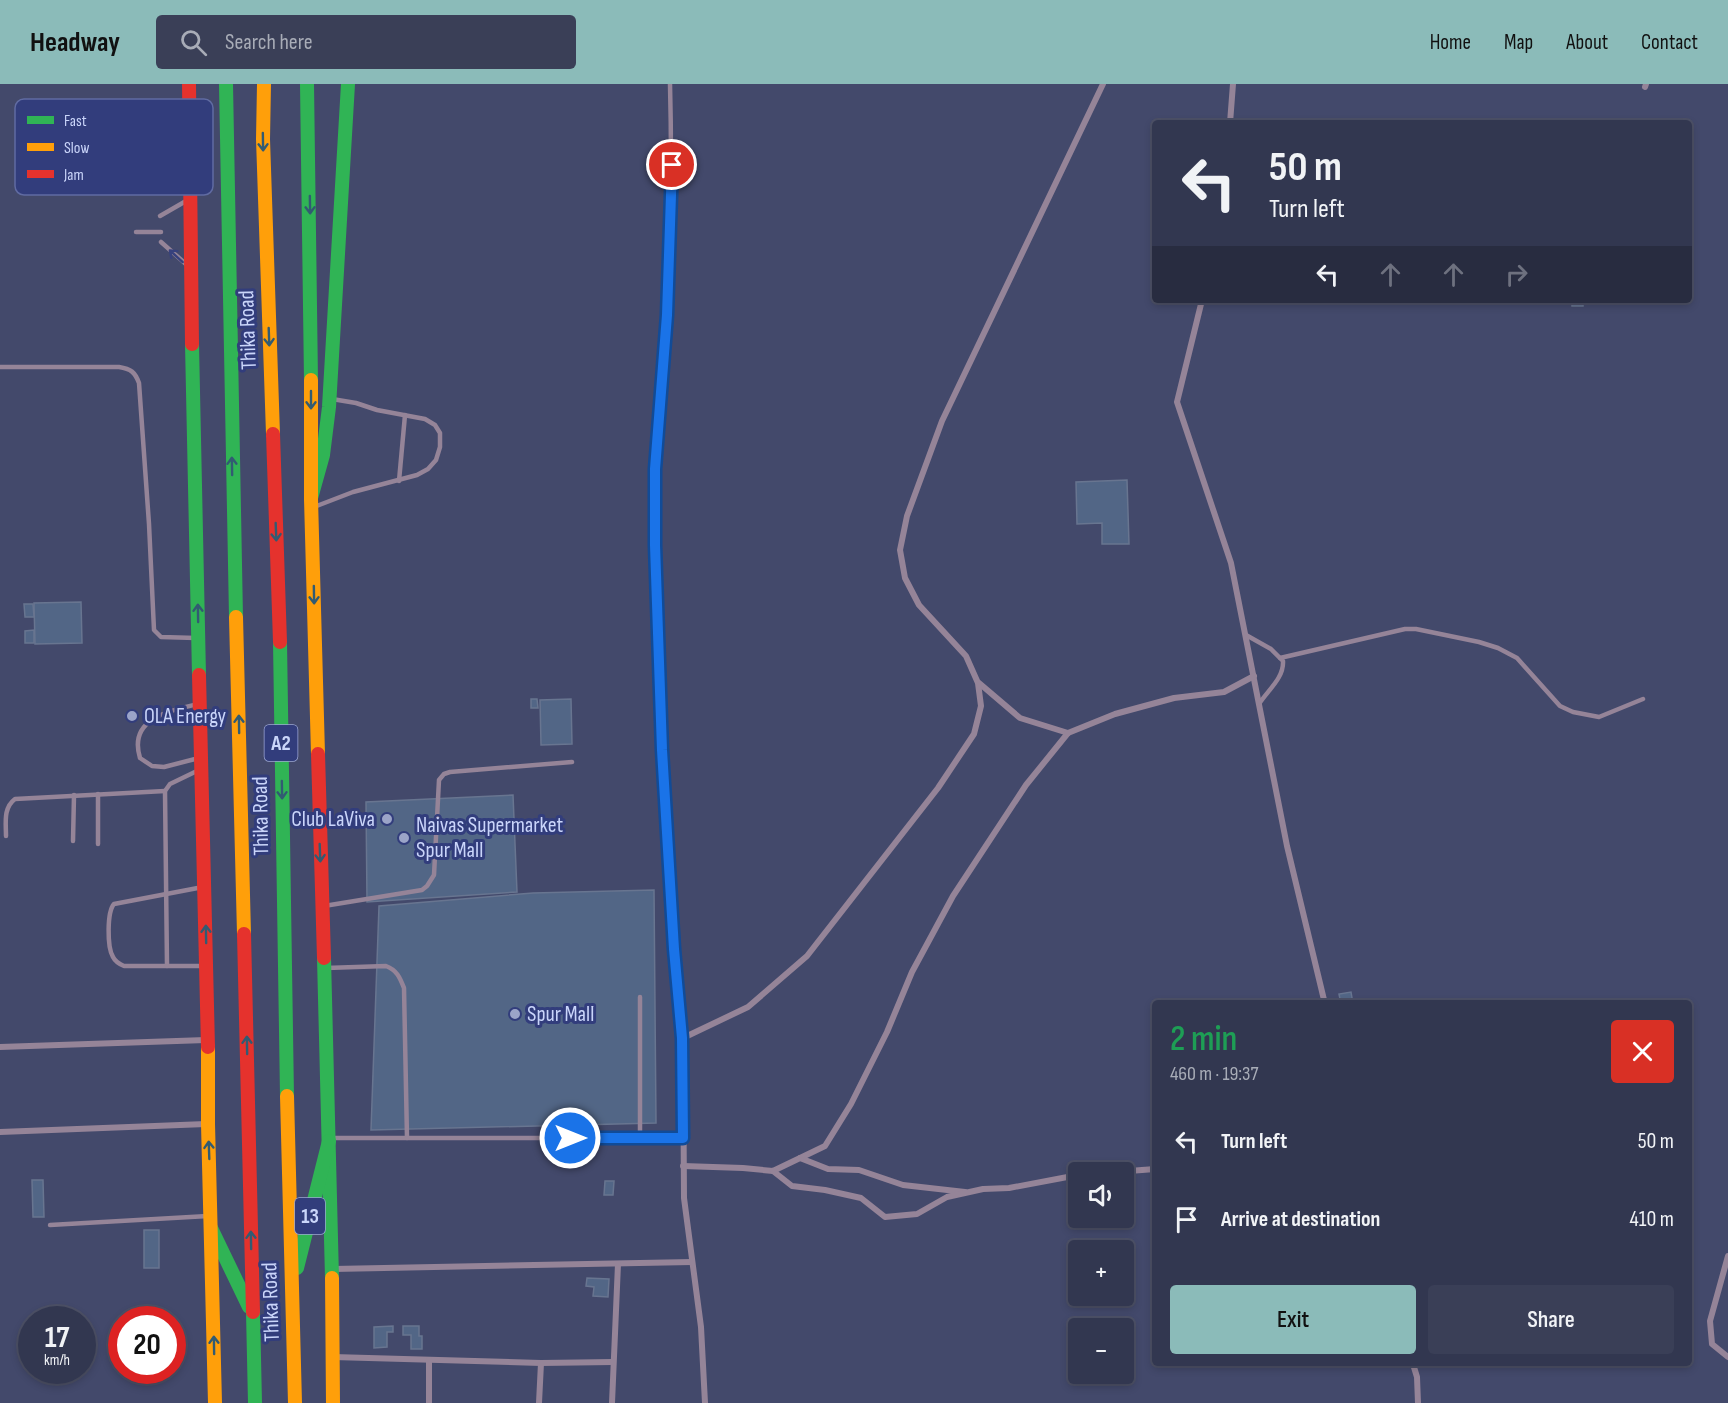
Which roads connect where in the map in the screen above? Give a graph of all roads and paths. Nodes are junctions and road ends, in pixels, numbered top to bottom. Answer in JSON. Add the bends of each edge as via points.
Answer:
{"nodes":[{"id":1,"x":189,"y":84,"type":"edge"},
{"id":2,"x":226,"y":84,"type":"edge"},
{"id":3,"x":264,"y":84,"type":"edge"},
{"id":4,"x":307,"y":84,"type":"edge"},
{"id":5,"x":348,"y":84,"type":"edge"},
{"id":6,"x":670,"y":84,"type":"edge"},
{"id":7,"x":1103,"y":84,"type":"edge"},
{"id":8,"x":1233,"y":84,"type":"edge"},
{"id":9,"x":189,"y":99,"type":"edge"},
{"id":10,"x":1230,"y":120,"type":"edge"},
{"id":11,"x":191,"y":195,"type":"edge"},
{"id":12,"x":191,"y":198,"type":"junction"},
{"id":13,"x":160,"y":216,"type":"dead end"},
{"id":14,"x":136,"y":232,"type":"dead end"},
{"id":15,"x":160,"y":232,"type":"dead end"},
{"id":16,"x":161,"y":242,"type":"dead end"},
{"id":17,"x":191,"y":269,"type":"junction"},
{"id":18,"x":1201,"y":303,"type":"edge"},
{"id":19,"x":0,"y":367,"type":"edge"},
{"id":20,"x":329,"y":398,"type":"junction"},
{"id":21,"x":405,"y":415,"type":"junction"},
{"id":22,"x":399,"y":481,"type":"junction"},
{"id":23,"x":311,"y":503,"type":"junction"},
{"id":24,"x":1246,"y":635,"type":"junction"},
{"id":25,"x":198,"y":639,"type":"junction"},
{"id":26,"x":1280,"y":658,"type":"junction"},
{"id":27,"x":1254,"y":676,"type":"junction"},
{"id":28,"x":978,"y":683,"type":"junction"},
{"id":29,"x":1643,"y":699,"type":"dead end"},
{"id":30,"x":200,"y":704,"type":"junction"},
{"id":31,"x":1259,"y":704,"type":"junction"},
{"id":32,"x":1068,"y":734,"type":"junction"},
{"id":33,"x":572,"y":762,"type":"dead end"},
{"id":34,"x":202,"y":763,"type":"junction"},
{"id":35,"x":165,"y":791,"type":"junction"},
{"id":36,"x":98,"y":794,"type":"junction"},
{"id":37,"x":74,"y":795,"type":"junction"},
{"id":38,"x":6,"y":836,"type":"dead end"},
{"id":39,"x":73,"y":841,"type":"dead end"},
{"id":40,"x":98,"y":844,"type":"dead end"},
{"id":41,"x":205,"y":887,"type":"junction"},
{"id":42,"x":166,"y":893,"type":"junction"},
{"id":43,"x":322,"y":906,"type":"junction"},
{"id":44,"x":167,"y":966,"type":"junction"},
{"id":45,"x":207,"y":966,"type":"junction"},
{"id":46,"x":323,"y":968,"type":"junction"},
{"id":47,"x":640,"y":997,"type":"dead end"},
{"id":48,"x":1324,"y":1000,"type":"edge"},
{"id":49,"x":682,"y":1038,"type":"junction"},
{"id":50,"x":208,"y":1040,"type":"junction"},
{"id":51,"x":0,"y":1047,"type":"edge"},
{"id":52,"x":208,"y":1124,"type":"junction"},
{"id":53,"x":0,"y":1132,"type":"edge"},
{"id":54,"x":407,"y":1138,"type":"junction"},
{"id":55,"x":640,"y":1138,"type":"junction"},
{"id":56,"x":683,"y":1138,"type":"junction"},
{"id":57,"x":328,"y":1140,"type":"junction"},
{"id":58,"x":800,"y":1158,"type":"junction"},
{"id":59,"x":683,"y":1166,"type":"junction"},
{"id":60,"x":1152,"y":1169,"type":"edge"},
{"id":61,"x":773,"y":1171,"type":"junction"},
{"id":62,"x":1134,"y":1171,"type":"edge"},
{"id":63,"x":1068,"y":1177,"type":"edge"},
{"id":64,"x":968,"y":1192,"type":"junction"},
{"id":65,"x":211,"y":1222,"type":"junction"},
{"id":66,"x":50,"y":1225,"type":"dead end"},
{"id":67,"x":1728,"y":1256,"type":"edge"},
{"id":68,"x":692,"y":1262,"type":"junction"},
{"id":69,"x":618,"y":1264,"type":"junction"},
{"id":70,"x":332,"y":1269,"type":"junction"},
{"id":71,"x":291,"y":1290,"type":"junction"},
{"id":72,"x":253,"y":1314,"type":"junction"},
{"id":73,"x":333,"y":1357,"type":"junction"},
{"id":74,"x":1728,"y":1357,"type":"edge"},
{"id":75,"x":429,"y":1360,"type":"junction"},
{"id":76,"x":613,"y":1362,"type":"junction"},
{"id":77,"x":541,"y":1363,"type":"junction"},
{"id":78,"x":1414,"y":1366,"type":"edge"},
{"id":79,"x":215,"y":1403,"type":"edge"},
{"id":80,"x":255,"y":1403,"type":"edge"},
{"id":81,"x":295,"y":1403,"type":"edge"},
{"id":82,"x":333,"y":1403,"type":"edge"},
{"id":83,"x":429,"y":1403,"type":"edge"},
{"id":84,"x":539,"y":1403,"type":"edge"},
{"id":85,"x":612,"y":1403,"type":"edge"},
{"id":86,"x":705,"y":1403,"type":"edge"},
{"id":87,"x":1418,"y":1403,"type":"edge"}],
"edges":[{"from":1,"to":9,"type":"main road"},
{"from":72,"to":2,"type":"main road","name":"Thika Road","number":"A2","one_way":true,"via":[[227,298]]},
{"from":3,"to":71,"type":"main road","name":"Thika Road","number":"A2","one_way":true,"via":[[280,647]]},
{"from":4,"to":23,"type":"main road","one_way":true},
{"from":5,"to":20,"type":"main road"},
{"from":6,"to":49,"type":"lane","via":[[672,165],[667,315],[655,469],[655,545],[662,750]]},
{"from":7,"to":28,"type":"street","via":[[942,421],[907,516],[900,550],[905,578],[919,605],[966,656]]},
{"from":8,"to":10,"type":"street"},
{"from":11,"to":12,"type":"main road"},
{"from":12,"to":13,"type":"lane"},
{"from":12,"to":17,"type":"main road"},
{"from":14,"to":15,"type":"lane"},
{"from":17,"to":16,"type":"lane","one_way":true},
{"from":25,"to":17,"type":"main road","one_way":true},
{"from":18,"to":24,"type":"street","via":[[1177,402],[1231,563]]},
{"from":19,"to":25,"type":"lane","via":[[119,368],[136,375],[154,630],[161,637]]},
{"from":20,"to":21,"type":"lane"},
{"from":20,"to":23,"type":"main road","via":[[319,478]]},
{"from":21,"to":22,"type":"lane"},
{"from":21,"to":22,"type":"lane","via":[[435,425],[440,433],[440,447],[428,469]]},
{"from":22,"to":23,"type":"lane"},
{"from":23,"to":43,"type":"main road","one_way":true},
{"from":24,"to":26,"type":"lane"},
{"from":24,"to":27,"type":"street"},
{"from":25,"to":30,"type":"main road"},
{"from":26,"to":29,"type":"lane","via":[[1416,629],[1479,642],[1517,658],[1560,706],[1573,712],[1599,717]]},
{"from":26,"to":31,"type":"lane","via":[[1280,676]]},
{"from":27,"to":31,"type":"street"},
{"from":27,"to":32,"type":"street","via":[[1224,692],[1174,698],[1115,714]]},
{"from":28,"to":32,"type":"street","via":[[1020,718]]},
{"from":28,"to":49,"type":"street","via":[[981,706],[974,734],[938,788],[807,956],[748,1008]]},
{"from":30,"to":34,"type":"main road"},
{"from":30,"to":34,"type":"lane","via":[[150,721],[139,732],[136,747],[140,758],[152,766]]},
{"from":31,"to":48,"type":"street","via":[[1287,846]]},
{"from":32,"to":58,"type":"street","via":[[1026,785],[953,896],[912,972],[856,1094],[825,1146]]},
{"from":33,"to":43,"type":"lane","via":[[444,774],[439,780],[434,874],[428,886]]},
{"from":34,"to":35,"type":"lane"},
{"from":34,"to":41,"type":"main road"},
{"from":35,"to":36,"type":"lane"},
{"from":35,"to":42,"type":"lane"},
{"from":36,"to":37,"type":"lane"},
{"from":36,"to":40,"type":"lane"},
{"from":37,"to":38,"type":"lane","via":[[15,799],[6,810]]},
{"from":37,"to":39,"type":"lane"},
{"from":41,"to":42,"type":"lane"},
{"from":45,"to":41,"type":"main road","one_way":true},
{"from":42,"to":44,"type":"lane"},
{"from":42,"to":44,"type":"lane","via":[[114,904],[110,940],[111,954],[124,966]]},
{"from":43,"to":46,"type":"main road"},
{"from":44,"to":45,"type":"lane"},
{"from":45,"to":50,"type":"main road"},
{"from":46,"to":54,"type":"lane","via":[[386,966],[399,976],[404,988]]},
{"from":46,"to":57,"type":"main road"},
{"from":47,"to":55,"type":"lane"},
{"from":49,"to":56,"type":"street"},
{"from":50,"to":51,"type":"street"},
{"from":50,"to":52,"type":"main road"},
{"from":52,"to":53,"type":"street"},
{"from":65,"to":52,"type":"main road","one_way":true},
{"from":54,"to":55,"type":"lane"},
{"from":54,"to":57,"type":"lane"},
{"from":55,"to":56,"type":"lane"},
{"from":56,"to":59,"type":"street"},
{"from":57,"to":70,"type":"main road"},
{"from":57,"to":71,"type":"main road","number":"13"},
{"from":58,"to":61,"type":"street"},
{"from":58,"to":64,"type":"street","via":[[828,1169],[859,1170],[903,1185]]},
{"from":59,"to":61,"type":"street"},
{"from":59,"to":68,"type":"street"},
{"from":60,"to":62,"type":"street"},
{"from":61,"to":64,"type":"street","via":[[792,1186],[861,1198],[885,1217],[917,1214],[947,1197]]},
{"from":63,"to":64,"type":"street"},
{"from":65,"to":66,"type":"lane"},
{"from":65,"to":72,"type":"main road"},
{"from":79,"to":65,"type":"main road","one_way":true},
{"from":67,"to":74,"type":"street","via":[[1710,1321],[1712,1344]]},
{"from":68,"to":69,"type":"street"},
{"from":68,"to":86,"type":"street"},
{"from":69,"to":70,"type":"street"},
{"from":69,"to":76,"type":"street"},
{"from":70,"to":73,"type":"main road"},
{"from":71,"to":81,"type":"main road","name":"Thika Road","number":"A2"},
{"from":72,"to":80,"type":"main road","name":"Thika Road","number":"A2"},
{"from":73,"to":75,"type":"street"},
{"from":73,"to":82,"type":"main road"},
{"from":75,"to":77,"type":"street"},
{"from":75,"to":83,"type":"street"},
{"from":76,"to":77,"type":"street"},
{"from":76,"to":85,"type":"street"},
{"from":77,"to":84,"type":"street"},
{"from":78,"to":87,"type":"street"}]}
